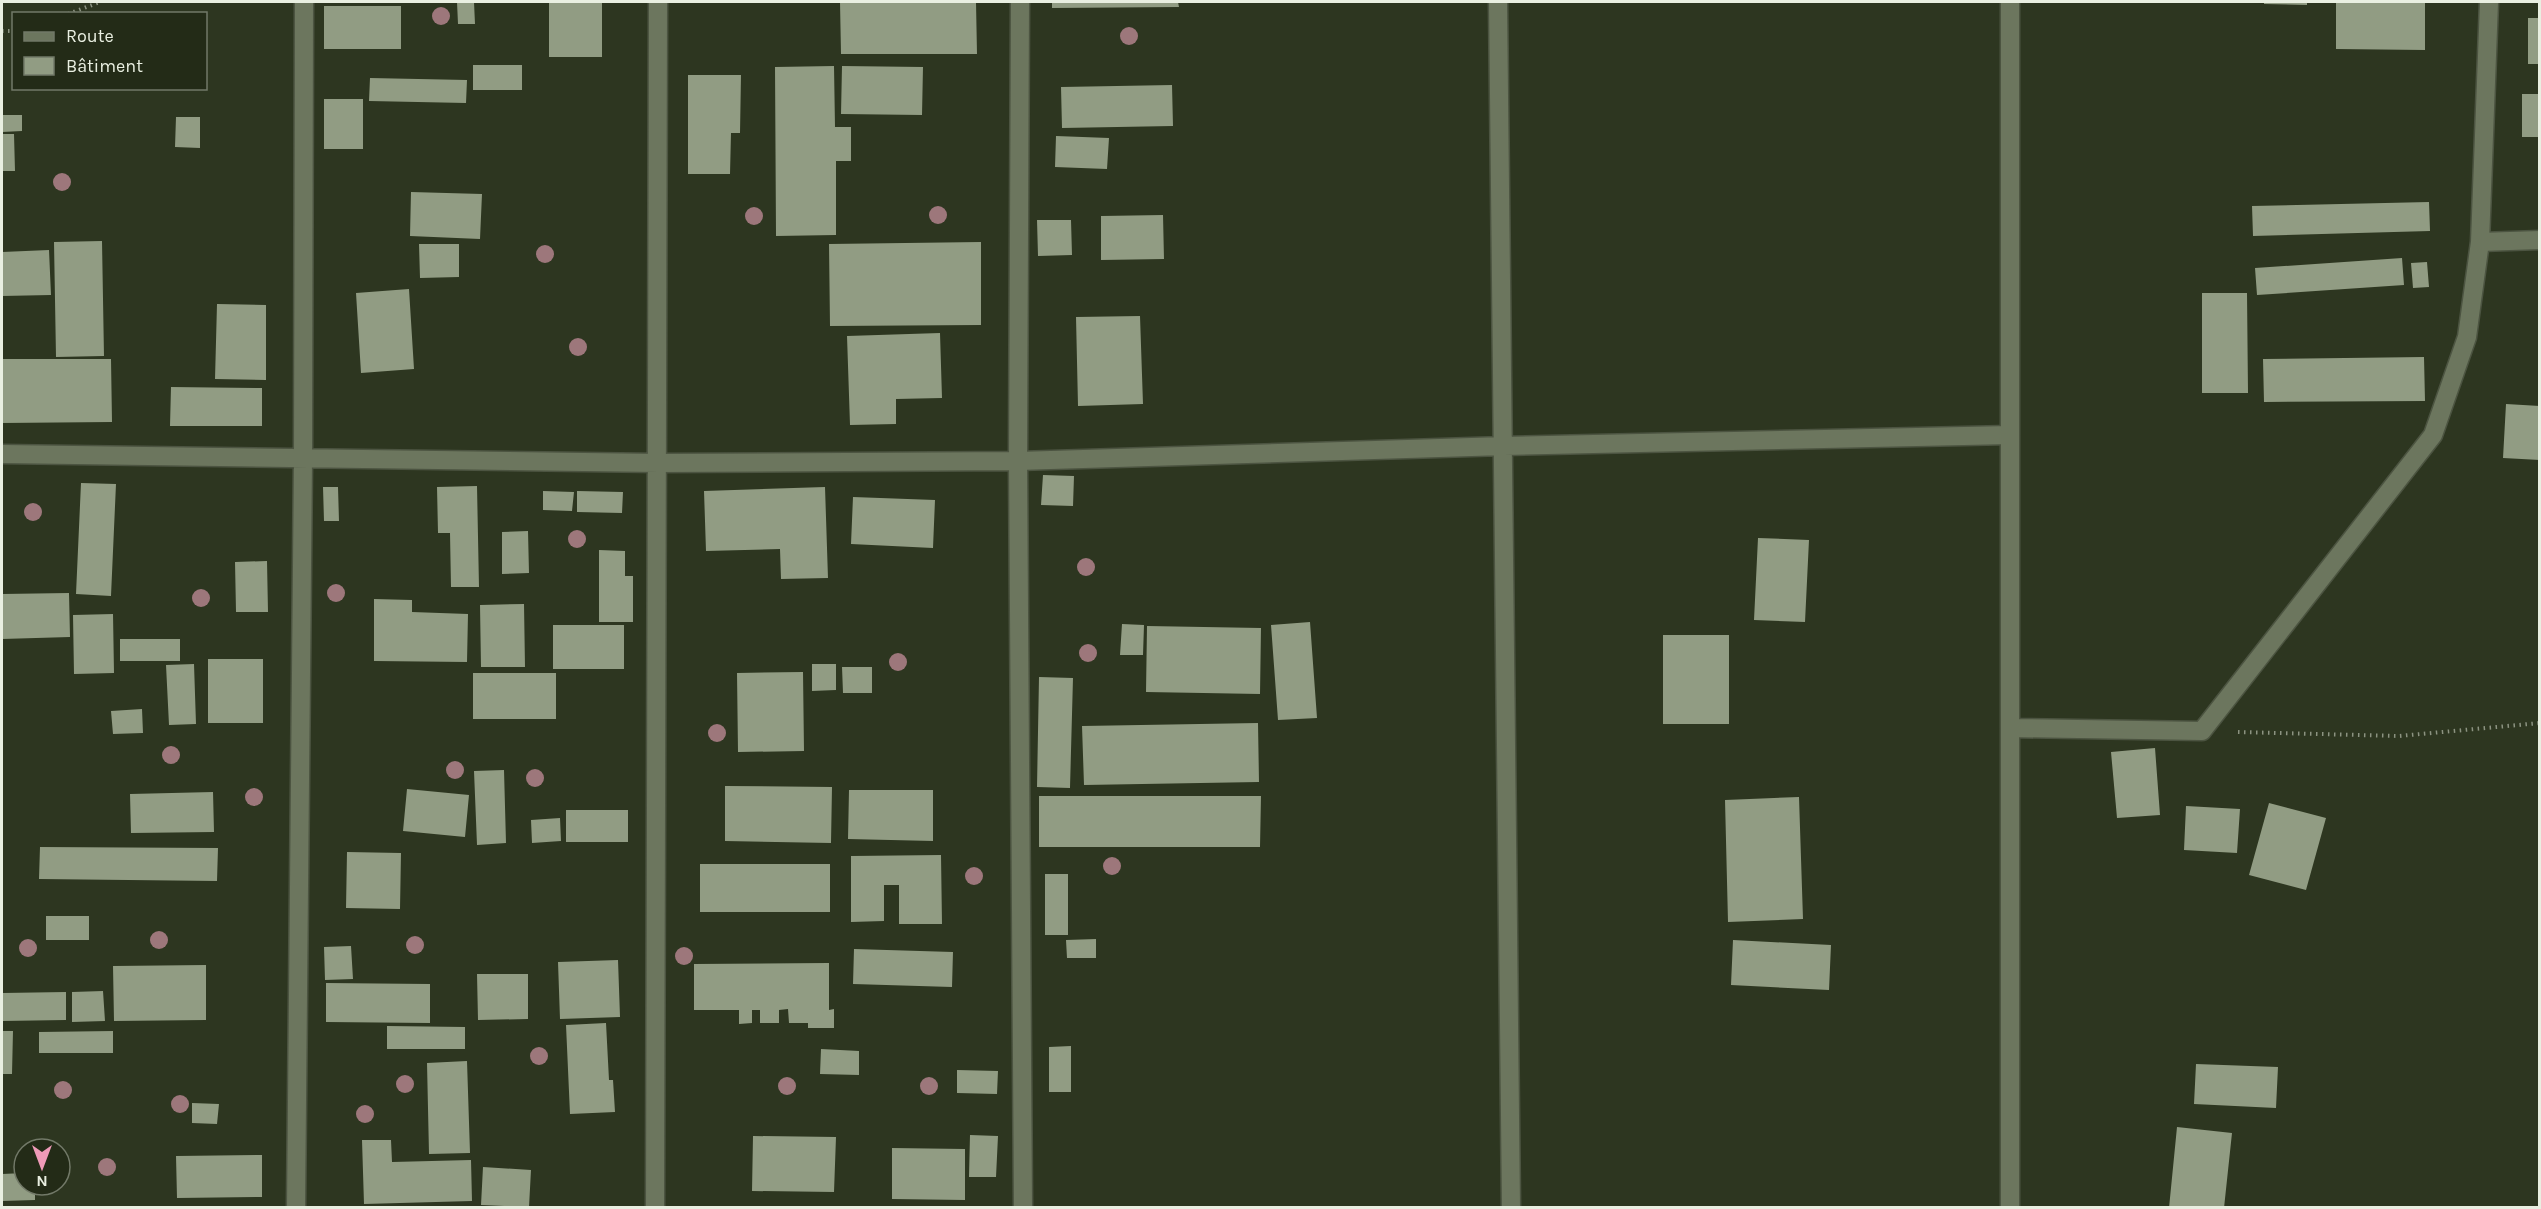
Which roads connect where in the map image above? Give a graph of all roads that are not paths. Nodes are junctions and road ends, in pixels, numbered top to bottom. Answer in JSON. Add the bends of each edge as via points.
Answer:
{"nodes":[{"id":1,"x":304,"y":2,"type":"edge"},
{"id":2,"x":658,"y":2,"type":"edge"},
{"id":3,"x":1020,"y":2,"type":"edge"},
{"id":4,"x":1498,"y":2,"type":"edge"},
{"id":5,"x":2010,"y":2,"type":"edge"},
{"id":6,"x":2489,"y":2,"type":"edge"},
{"id":7,"x":2540,"y":240,"type":"edge"},
{"id":8,"x":2480,"y":242,"type":"junction"},
{"id":9,"x":2010,"y":435,"type":"junction"},
{"id":10,"x":1504,"y":446,"type":"junction"},
{"id":11,"x":2,"y":454,"type":"edge"},
{"id":12,"x":303,"y":459,"type":"junction"},
{"id":13,"x":1018,"y":461,"type":"junction"},
{"id":14,"x":659,"y":464,"type":"junction"},
{"id":15,"x":2010,"y":728,"type":"junction"},
{"id":16,"x":296,"y":1208,"type":"edge"},
{"id":17,"x":655,"y":1208,"type":"edge"},
{"id":18,"x":1023,"y":1208,"type":"edge"},
{"id":19,"x":1511,"y":1208,"type":"edge"},
{"id":20,"x":2010,"y":1208,"type":"edge"}],
"edges":[{"from":1,"to":12,"type":"street"},
{"from":2,"to":14,"type":"street"},
{"from":3,"to":13,"type":"street"},
{"from":4,"to":10,"type":"street"},
{"from":5,"to":9,"type":"street"},
{"from":6,"to":8,"type":"street"},
{"from":7,"to":8,"type":"street"},
{"from":8,"to":15,"type":"street","via":[[2467,337],[2433,435],[2202,731]]},
{"from":9,"to":10,"type":"street"},
{"from":9,"to":15,"type":"street"},
{"from":10,"to":13,"type":"street"},
{"from":10,"to":19,"type":"street"},
{"from":11,"to":12,"type":"street"},
{"from":12,"to":14,"type":"street"},
{"from":12,"to":16,"type":"street"},
{"from":13,"to":14,"type":"street"},
{"from":13,"to":18,"type":"street"},
{"from":14,"to":17,"type":"street"},
{"from":15,"to":20,"type":"street"}]}
